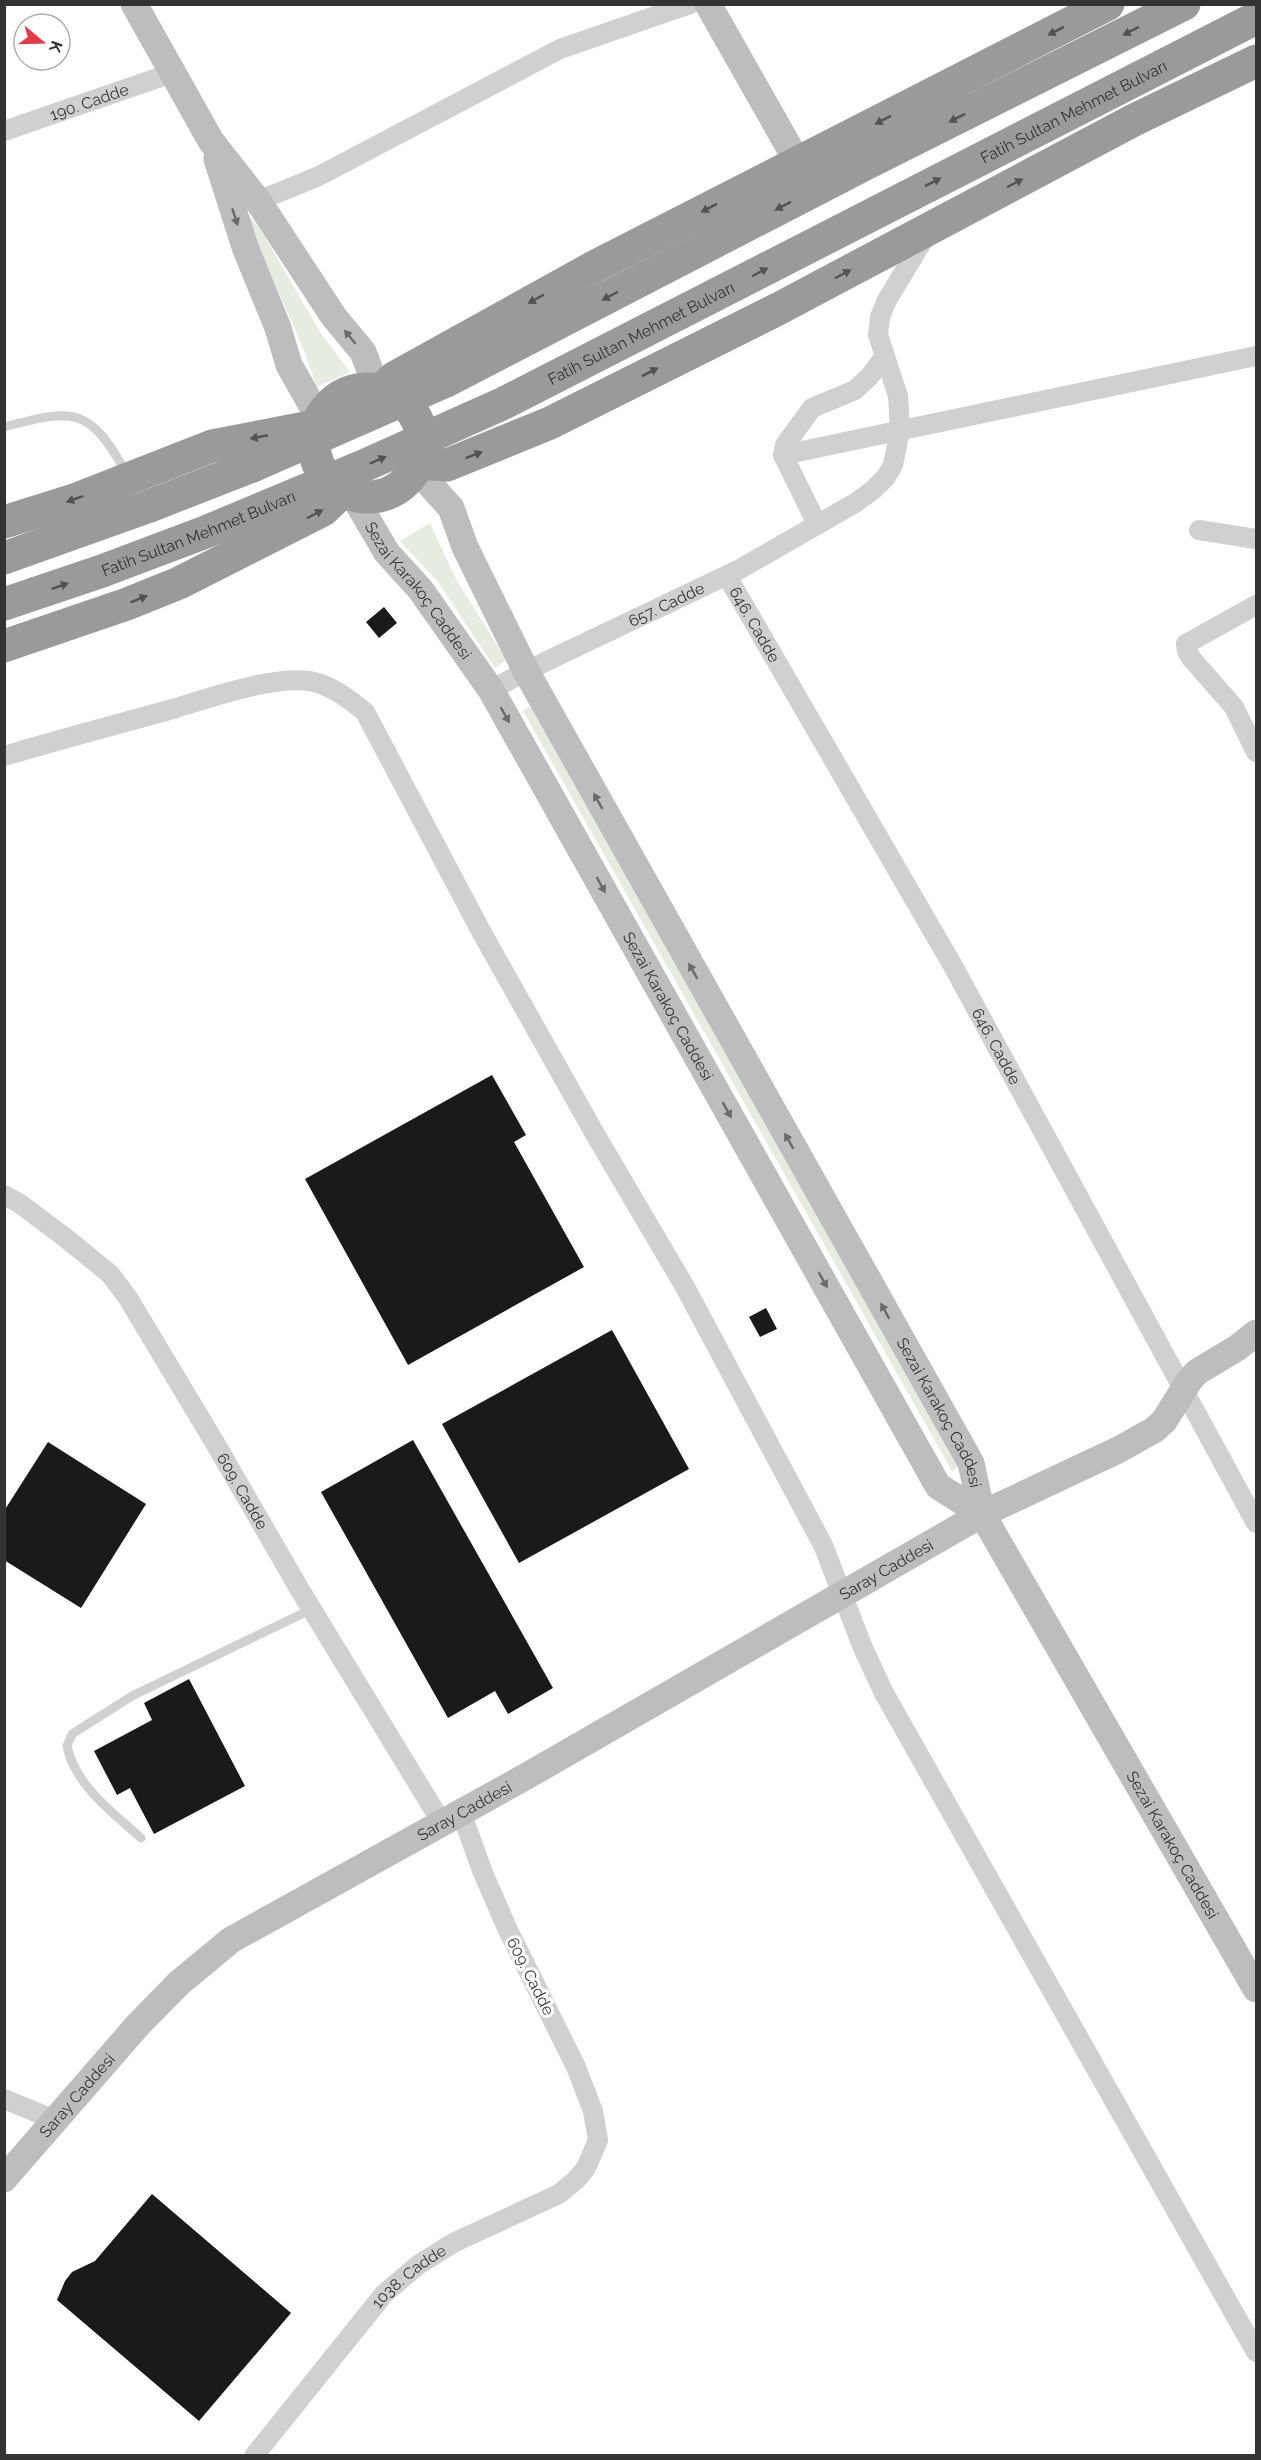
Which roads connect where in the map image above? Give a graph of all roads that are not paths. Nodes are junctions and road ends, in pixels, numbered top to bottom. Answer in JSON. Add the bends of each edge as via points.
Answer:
{"nodes":[{"id":1,"x":134,"y":4,"type":"edge"},
{"id":2,"x":690,"y":4,"type":"edge"},
{"id":3,"x":708,"y":4,"type":"edge"},
{"id":4,"x":1108,"y":4,"type":"edge"},
{"id":5,"x":1184,"y":4,"type":"edge"},
{"id":6,"x":1257,"y":18,"type":"edge"},
{"id":7,"x":1257,"y":61,"type":"edge"},
{"id":8,"x":172,"y":73,"type":"junction"},
{"id":9,"x":4,"y":131,"type":"edge"},
{"id":10,"x":211,"y":141,"type":"junction"},
{"id":11,"x":798,"y":163,"type":"junction"},
{"id":12,"x":258,"y":201,"type":"junction"},
{"id":13,"x":930,"y":228,"type":"junction"},
{"id":14,"x":885,"y":356,"type":"junction"},
{"id":15,"x":1257,"y":356,"type":"edge"},
{"id":16,"x":380,"y":389,"type":"junction"},
{"id":17,"x":318,"y":422,"type":"junction"},
{"id":18,"x":4,"y":427,"type":"edge"},
{"id":19,"x":900,"y":431,"type":"junction"},
{"id":20,"x":783,"y":455,"type":"junction"},
{"id":21,"x":416,"y":465,"type":"junction"},
{"id":22,"x":130,"y":479,"type":"junction"},
{"id":23,"x":348,"y":493,"type":"junction"},
{"id":24,"x":4,"y":522,"type":"edge"},
{"id":25,"x":818,"y":525,"type":"junction"},
{"id":26,"x":1199,"y":530,"type":"dead end"},
{"id":27,"x":1257,"y":539,"type":"edge"},
{"id":28,"x":4,"y":558,"type":"edge"},
{"id":29,"x":727,"y":576,"type":"junction"},
{"id":30,"x":4,"y":604,"type":"edge"},
{"id":31,"x":1257,"y":605,"type":"edge"},
{"id":32,"x":4,"y":646,"type":"edge"},
{"id":33,"x":526,"y":671,"type":"junction"},
{"id":34,"x":491,"y":690,"type":"junction"},
{"id":35,"x":1257,"y":752,"type":"edge"},
{"id":36,"x":4,"y":756,"type":"edge"},
{"id":37,"x":4,"y":1196,"type":"edge"},
{"id":38,"x":1257,"y":1333,"type":"edge"},
{"id":39,"x":1184,"y":1388,"type":"junction"},
{"id":40,"x":982,"y":1514,"type":"junction"},
{"id":41,"x":1257,"y":1523,"type":"edge"},
{"id":42,"x":842,"y":1595,"type":"junction"},
{"id":43,"x":312,"y":1609,"type":"junction"},
{"id":44,"x":451,"y":1818,"type":"junction"},
{"id":45,"x":141,"y":1838,"type":"dead end"},
{"id":46,"x":1257,"y":1989,"type":"edge"},
{"id":47,"x":4,"y":2099,"type":"edge"},
{"id":48,"x":55,"y":2120,"type":"junction"},
{"id":49,"x":598,"y":2140,"type":"joint"},
{"id":50,"x":4,"y":2180,"type":"edge"},
{"id":51,"x":1257,"y":2352,"type":"edge"},
{"id":52,"x":254,"y":2456,"type":"edge"}],
"edges":[{"from":1,"to":8,"type":"street"},
{"from":2,"to":12,"type":"street","via":[[560,49],[319,176]]},
{"from":3,"to":11,"type":"street"},
{"from":4,"to":11,"type":"highway","one_way":true},
{"from":5,"to":28,"type":"highway","one_way":true,"bridge":true,"via":[[444,382],[255,465]]},
{"from":30,"to":6,"type":"highway","name":"Fatih Sultan Mehmet Bulvarı","one_way":true,"bridge":true,"via":[[203,533],[504,403]]},
{"from":13,"to":7,"type":"highway","one_way":true,"via":[[1134,120]]},
{"from":8,"to":9,"type":"street","name":"190. Cadde"},
{"from":8,"to":10,"type":"street"},
{"from":10,"to":12,"type":"street"},
{"from":10,"to":17,"type":"street","one_way":true,"via":[[289,365]]},
{"from":11,"to":16,"type":"highway","one_way":true,"via":[[594,267]]},
{"from":16,"to":12,"type":"street","one_way":true,"via":[[363,352],[334,317]]},
{"from":13,"to":14,"type":"street","name":"657. Cadde","via":[[880,317],[878,335]]},
{"from":21,"to":13,"type":"highway","one_way":true,"via":[[447,465],[550,423]]},
{"from":14,"to":19,"type":"street","name":"657. Cadde","via":[[898,396]]},
{"from":14,"to":20,"type":"street","via":[[855,390],[812,408],[785,446]]},
{"from":15,"to":19,"type":"street"},
{"from":16,"to":17,"type":"highway","via":[[359,388],[343,394],[329,404]]},
{"from":16,"to":21,"type":"highway","via":[[407,405],[417,420],[422,436]]},
{"from":17,"to":22,"type":"highway","one_way":true,"via":[[212,446]]},
{"from":17,"to":23,"type":"highway","via":[[314,449],[319,467],[329,481]]},
{"from":18,"to":22,"type":"lane","via":[[63,415],[81,418],[97,429]]},
{"from":19,"to":20,"type":"street"},
{"from":19,"to":25,"type":"street","name":"657. Cadde","via":[[893,465],[886,477],[855,503]]},
{"from":20,"to":25,"type":"street"},
{"from":21,"to":23,"type":"highway","via":[[405,482],[392,491],[376,497]]},
{"from":21,"to":33,"type":"street","name":"Sezai Karakoç Caddesi","via":[[451,508],[465,547]]},
{"from":22,"to":24,"type":"highway","one_way":true},
{"from":32,"to":23,"type":"highway","one_way":true,"via":[[179,583],[323,510]]},
{"from":23,"to":34,"type":"street","name":"Sezai Karakoç Caddesi","via":[[387,553],[420,589]]},
{"from":25,"to":29,"type":"street","name":"657. Cadde"},
{"from":26,"to":27,"type":"street"},
{"from":29,"to":33,"type":"street","name":"657. Cadde"},
{"from":29,"to":39,"type":"street","name":"646. Cadde","via":[[953,966]]},
{"from":31,"to":35,"type":"street","via":[[1186,644],[1191,658],[1233,706]]},
{"from":33,"to":34,"type":"street","name":"657. Cadde"},
{"from":40,"to":33,"type":"street","name":"Sezai Karakoç Caddesi","one_way":true,"via":[[971,1462]]},
{"from":34,"to":40,"type":"street","name":"Sezai Karakoç Caddesi","one_way":true,"via":[[939,1486]]},
{"from":36,"to":42,"type":"street","via":[[219,694],[287,681],[310,681],[327,687],[365,712],[482,933],[691,1297],[823,1545]]},
{"from":37,"to":43,"type":"street","name":"609. Cadde","via":[[19,1203],[110,1274],[128,1298]]},
{"from":38,"to":39,"type":"street","name":"Saray Caddesi","via":[[1197,1372]]},
{"from":39,"to":40,"type":"street","name":"Saray Caddesi","via":[[1154,1430]]},
{"from":39,"to":41,"type":"street","name":"646. Cadde"},
{"from":40,"to":42,"type":"street","name":"Saray Caddesi"},
{"from":40,"to":46,"type":"street","name":"Sezai Karakoç Caddesi"},
{"from":42,"to":44,"type":"street","name":"Saray Caddesi"},
{"from":42,"to":51,"type":"street","via":[[884,1693]]},
{"from":43,"to":44,"type":"street","name":"609. Cadde"},
{"from":43,"to":45,"type":"lane","via":[[132,1696],[72,1734],[67,1746],[76,1771],[94,1795]]},
{"from":44,"to":48,"type":"street","name":"Saray Caddesi","via":[[231,1940],[179,1983]]},
{"from":44,"to":49,"type":"street","name":"609. Cadde","via":[[483,1873],[576,2067],[593,2110]]},
{"from":47,"to":48,"type":"street"},
{"from":48,"to":50,"type":"street","name":"Saray Caddesi"},
{"from":49,"to":52,"type":"street","name":"1038. Cadde","via":[[586,2168],[559,2193],[453,2243],[392,2286]]}]}
